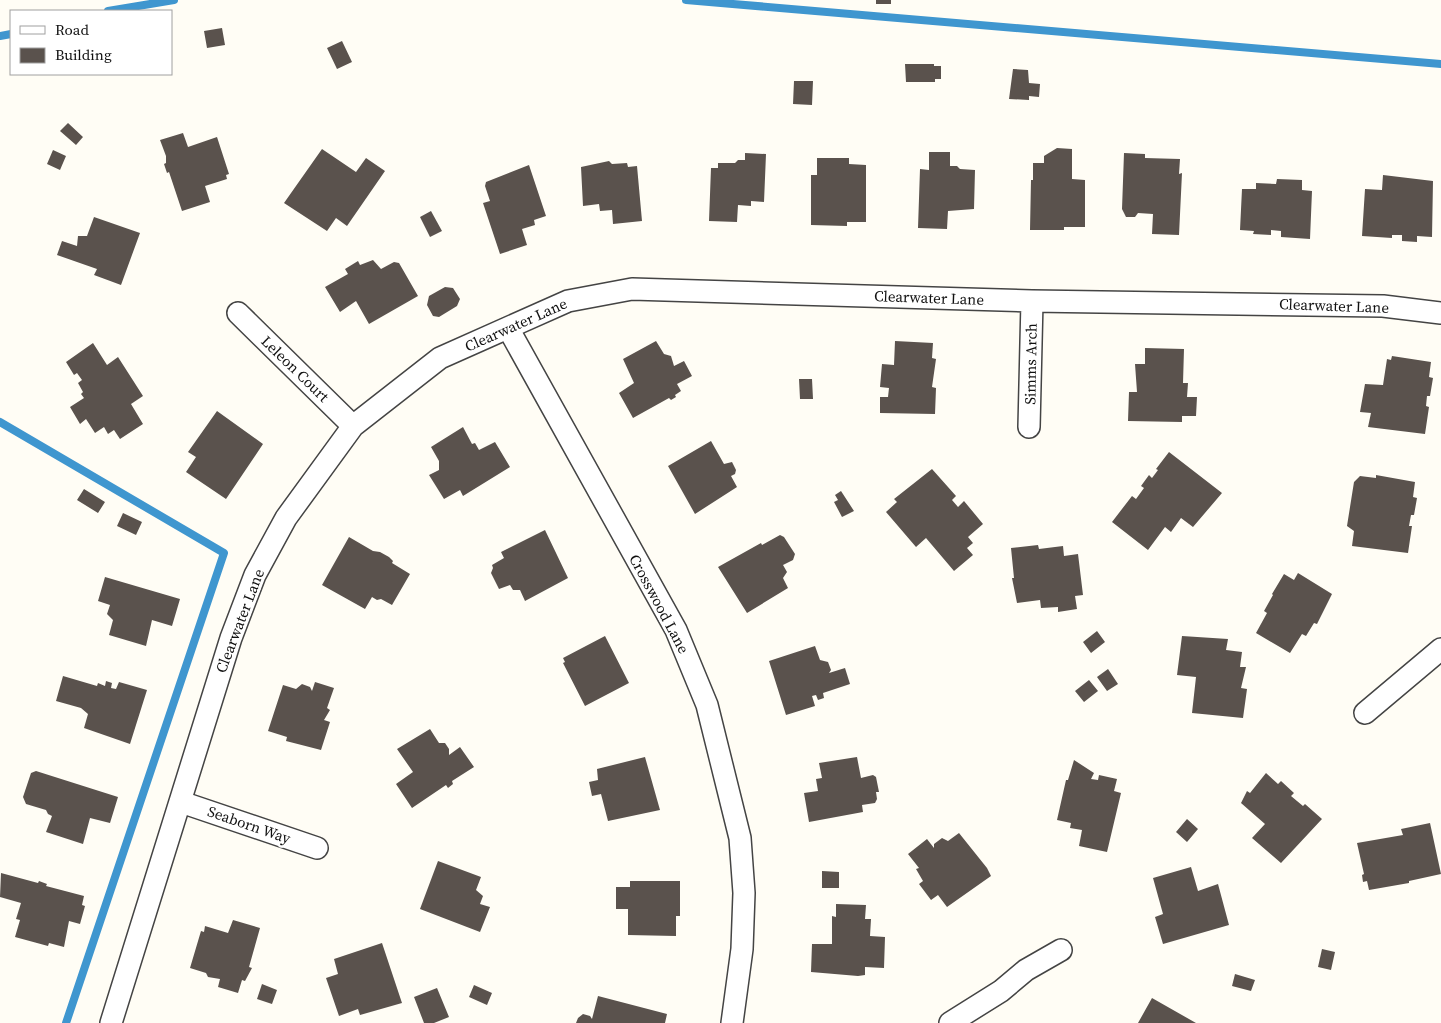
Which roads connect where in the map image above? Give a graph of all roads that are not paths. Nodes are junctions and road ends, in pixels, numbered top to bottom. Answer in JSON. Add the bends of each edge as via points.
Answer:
{"nodes":[{"id":1,"x":1032,"y":301,"type":"junction"},
{"id":2,"x":238,"y":312,"type":"dead end"},
{"id":3,"x":1441,"y":312,"type":"edge"},
{"id":4,"x":508,"y":328,"type":"junction"},
{"id":5,"x":353,"y":426,"type":"junction"},
{"id":6,"x":1029,"y":427,"type":"dead end"},
{"id":7,"x":1441,"y":649,"type":"edge"},
{"id":8,"x":1365,"y":713,"type":"dead end"},
{"id":9,"x":181,"y":802,"type":"junction"},
{"id":10,"x":317,"y":848,"type":"dead end"},
{"id":11,"x":1061,"y":950,"type":"dead end"},
{"id":12,"x":111,"y":1023,"type":"edge"},
{"id":13,"x":732,"y":1023,"type":"edge"},
{"id":14,"x":950,"y":1023,"type":"edge"}],
"edges":[{"from":1,"to":3,"type":"street","name":"Clearwater Lane","via":[[1383,306]]},
{"from":1,"to":4,"type":"street","name":"Clearwater Lane","via":[[632,289],[568,301]]},
{"from":1,"to":6,"type":"street","name":"Simms Arch"},
{"from":2,"to":5,"type":"street","name":"Leleon Court"},
{"from":4,"to":5,"type":"street","name":"Clearwater Lane","via":[[440,358]]},
{"from":4,"to":13,"type":"street","name":"Crosswood Lane","via":[[676,630],[707,704],[740,838],[744,893],[742,949]]},
{"from":5,"to":9,"type":"street","name":"Clearwater Lane","via":[[286,518],[255,575],[231,638]]},
{"from":7,"to":8,"type":"street"},
{"from":9,"to":10,"type":"street","name":"Seaborn Way"},
{"from":9,"to":12,"type":"street","name":"Clearwater Lane"},
{"from":11,"to":14,"type":"street","via":[[1026,970],[1001,992]]}]}
